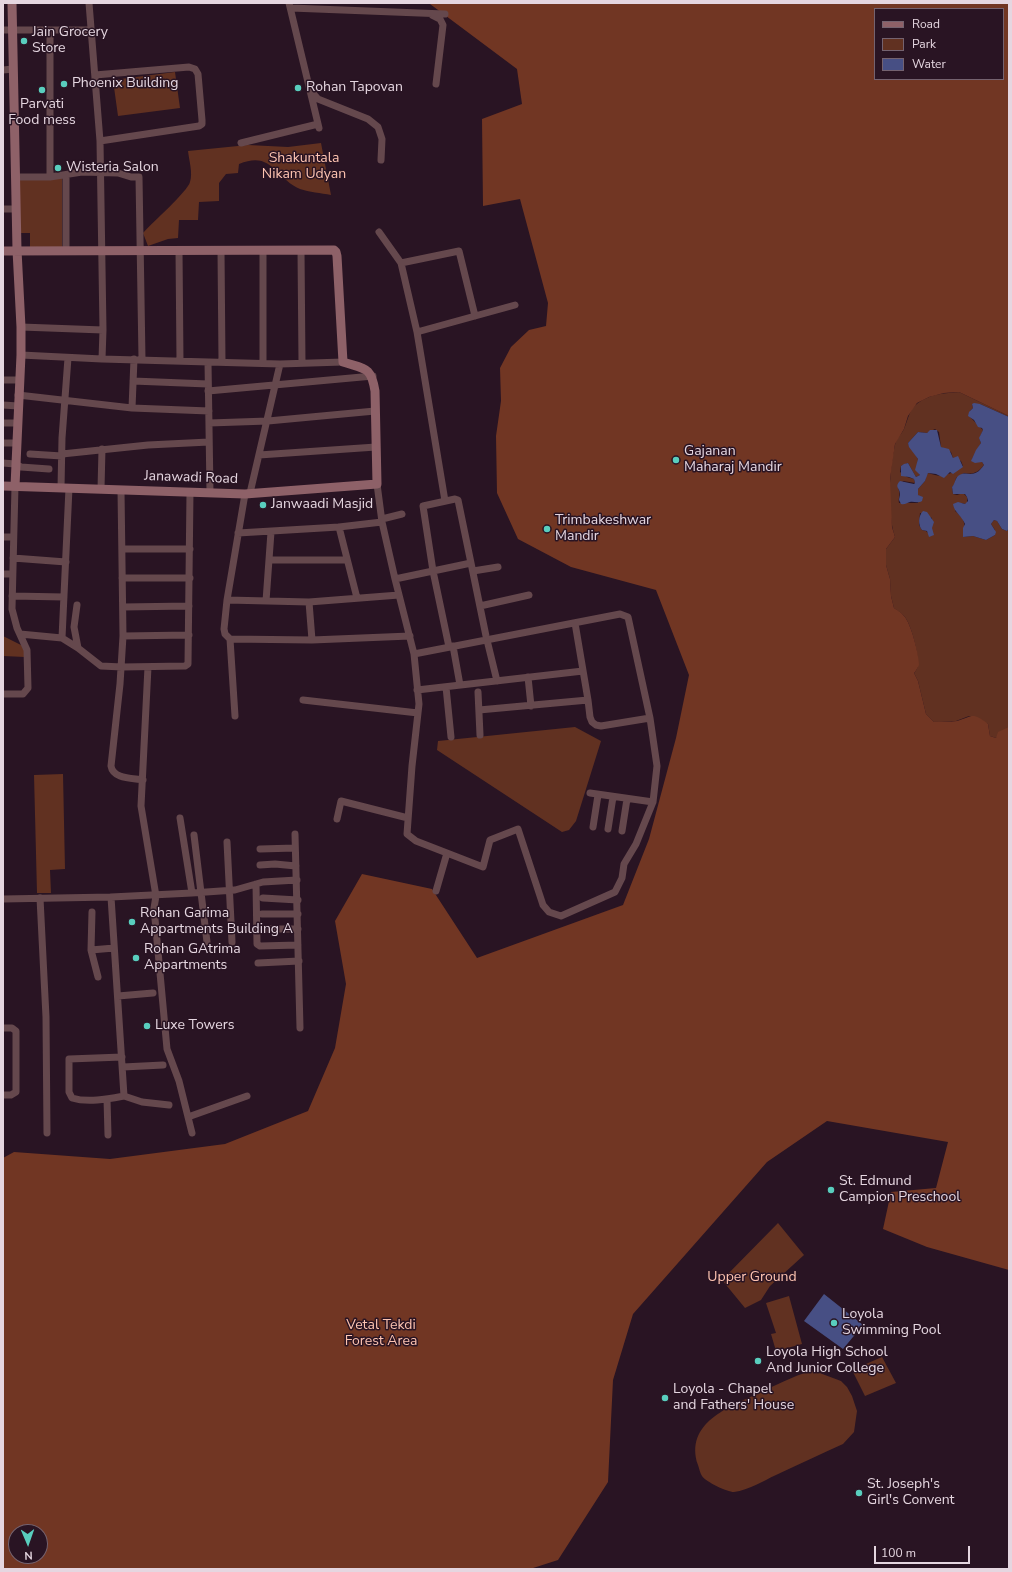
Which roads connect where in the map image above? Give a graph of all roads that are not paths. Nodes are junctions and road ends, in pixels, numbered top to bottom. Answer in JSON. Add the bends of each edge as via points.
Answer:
{"nodes":[{"id":1,"x":12,"y":3,"type":"edge"},
{"id":2,"x":89,"y":3,"type":"edge"},
{"id":3,"x":290,"y":6,"type":"edge"},
{"id":4,"x":431,"y":13,"type":"junction"},
{"id":5,"x":445,"y":14,"type":"dead end"},
{"id":6,"x":8,"y":30,"type":"edge"},
{"id":7,"x":50,"y":30,"type":"junction"},
{"id":8,"x":91,"y":30,"type":"junction"},
{"id":9,"x":13,"y":69,"type":"junction"},
{"id":10,"x":3,"y":70,"type":"edge"},
{"id":11,"x":95,"y":75,"type":"junction"},
{"id":12,"x":436,"y":84,"type":"dead end"},
{"id":13,"x":310,"y":91,"type":"junction"},
{"id":14,"x":100,"y":141,"type":"junction"},
{"id":15,"x":241,"y":143,"type":"dead end"},
{"id":16,"x":381,"y":160,"type":"dead end"},
{"id":17,"x":101,"y":173,"type":"junction"},
{"id":18,"x":66,"y":175,"type":"junction"},
{"id":19,"x":16,"y":177,"type":"junction"},
{"id":20,"x":50,"y":177,"type":"junction"},
{"id":21,"x":3,"y":209,"type":"edge"},
{"id":22,"x":16,"y":209,"type":"junction"},
{"id":23,"x":379,"y":232,"type":"dead end"},
{"id":24,"x":3,"y":250,"type":"edge"},
{"id":25,"x":17,"y":250,"type":"junction"},
{"id":26,"x":66,"y":250,"type":"junction"},
{"id":27,"x":140,"y":250,"type":"junction"},
{"id":28,"x":179,"y":250,"type":"junction"},
{"id":29,"x":221,"y":250,"type":"junction"},
{"id":30,"x":262,"y":250,"type":"junction"},
{"id":31,"x":301,"y":250,"type":"junction"},
{"id":32,"x":101,"y":251,"type":"junction"},
{"id":33,"x":401,"y":263,"type":"junction"},
{"id":34,"x":515,"y":305,"type":"dead end"},
{"id":35,"x":475,"y":316,"type":"junction"},
{"id":36,"x":21,"y":327,"type":"junction"},
{"id":37,"x":103,"y":330,"type":"junction"},
{"id":38,"x":417,"y":332,"type":"junction"},
{"id":39,"x":21,"y":355,"type":"junction"},
{"id":40,"x":68,"y":358,"type":"junction"},
{"id":41,"x":102,"y":359,"type":"junction"},
{"id":42,"x":134,"y":359,"type":"junction"},
{"id":43,"x":142,"y":359,"type":"junction"},
{"id":44,"x":180,"y":361,"type":"junction"},
{"id":45,"x":208,"y":362,"type":"junction"},
{"id":46,"x":222,"y":362,"type":"junction"},
{"id":47,"x":343,"y":362,"type":"junction"},
{"id":48,"x":263,"y":363,"type":"junction"},
{"id":49,"x":302,"y":363,"type":"junction"},
{"id":50,"x":280,"y":364,"type":"junction"},
{"id":51,"x":373,"y":376,"type":"junction"},
{"id":52,"x":3,"y":380,"type":"edge"},
{"id":53,"x":19,"y":380,"type":"junction"},
{"id":54,"x":133,"y":381,"type":"junction"},
{"id":55,"x":275,"y":385,"type":"junction"},
{"id":56,"x":208,"y":387,"type":"junction"},
{"id":57,"x":18,"y":395,"type":"junction"},
{"id":58,"x":65,"y":400,"type":"junction"},
{"id":59,"x":3,"y":405,"type":"edge"},
{"id":60,"x":18,"y":406,"type":"junction"},
{"id":61,"x":132,"y":408,"type":"junction"},
{"id":62,"x":209,"y":411,"type":"junction"},
{"id":63,"x":375,"y":411,"type":"junction"},
{"id":64,"x":268,"y":421,"type":"junction"},
{"id":65,"x":3,"y":423,"type":"edge"},
{"id":66,"x":17,"y":423,"type":"junction"},
{"id":67,"x":209,"y":423,"type":"junction"},
{"id":68,"x":3,"y":442,"type":"edge"},
{"id":69,"x":210,"y":442,"type":"junction"},
{"id":70,"x":16,"y":443,"type":"junction"},
{"id":71,"x":376,"y":447,"type":"junction"},
{"id":72,"x":102,"y":449,"type":"junction"},
{"id":73,"x":30,"y":454,"type":"dead end"},
{"id":74,"x":62,"y":455,"type":"junction"},
{"id":75,"x":259,"y":455,"type":"junction"},
{"id":76,"x":3,"y":463,"type":"edge"},
{"id":77,"x":16,"y":464,"type":"junction"},
{"id":78,"x":49,"y":469,"type":"dead end"},
{"id":79,"x":377,"y":484,"type":"junction"},
{"id":80,"x":3,"y":486,"type":"edge"},
{"id":81,"x":15,"y":486,"type":"junction"},
{"id":82,"x":65,"y":488,"type":"junction"},
{"id":83,"x":101,"y":489,"type":"junction"},
{"id":84,"x":121,"y":490,"type":"junction"},
{"id":85,"x":190,"y":492,"type":"junction"},
{"id":86,"x":210,"y":492,"type":"junction"},
{"id":87,"x":247,"y":494,"type":"junction"},
{"id":88,"x":445,"y":501,"type":"junction"},
{"id":89,"x":402,"y":514,"type":"dead end"},
{"id":90,"x":382,"y":520,"type":"junction"},
{"id":91,"x":339,"y":527,"type":"junction"},
{"id":92,"x":238,"y":532,"type":"junction"},
{"id":93,"x":271,"y":532,"type":"junction"},
{"id":94,"x":3,"y":537,"type":"edge"},
{"id":95,"x":13,"y":537,"type":"junction"},
{"id":96,"x":122,"y":549,"type":"junction"},
{"id":97,"x":190,"y":549,"type":"junction"},
{"id":98,"x":13,"y":558,"type":"junction"},
{"id":99,"x":269,"y":560,"type":"junction"},
{"id":100,"x":347,"y":560,"type":"junction"},
{"id":101,"x":66,"y":562,"type":"junction"},
{"id":102,"x":471,"y":563,"type":"junction"},
{"id":103,"x":498,"y":567,"type":"dead end"},
{"id":104,"x":433,"y":571,"type":"junction"},
{"id":105,"x":473,"y":571,"type":"junction"},
{"id":106,"x":3,"y":574,"type":"edge"},
{"id":107,"x":12,"y":574,"type":"junction"},
{"id":108,"x":122,"y":578,"type":"junction"},
{"id":109,"x":190,"y":578,"type":"junction"},
{"id":110,"x":395,"y":579,"type":"junction"},
{"id":111,"x":399,"y":595,"type":"junction"},
{"id":112,"x":528,"y":595,"type":"dead end"},
{"id":113,"x":12,"y":596,"type":"junction"},
{"id":114,"x":64,"y":597,"type":"junction"},
{"id":115,"x":357,"y":598,"type":"junction"},
{"id":116,"x":227,"y":600,"type":"junction"},
{"id":117,"x":266,"y":600,"type":"junction"},
{"id":118,"x":309,"y":602,"type":"junction"},
{"id":119,"x":77,"y":605,"type":"dead end"},
{"id":120,"x":189,"y":606,"type":"junction"},
{"id":121,"x":480,"y":606,"type":"junction"},
{"id":122,"x":3,"y":607,"type":"edge"},
{"id":123,"x":12,"y":607,"type":"junction"},
{"id":124,"x":123,"y":607,"type":"junction"},
{"id":125,"x":575,"y":623,"type":"junction"},
{"id":126,"x":20,"y":634,"type":"junction"},
{"id":127,"x":189,"y":635,"type":"junction"},
{"id":128,"x":123,"y":636,"type":"junction"},
{"id":129,"x":410,"y":636,"type":"junction"},
{"id":130,"x":62,"y":638,"type":"junction"},
{"id":131,"x":230,"y":639,"type":"junction"},
{"id":132,"x":312,"y":640,"type":"junction"},
{"id":133,"x":487,"y":640,"type":"junction"},
{"id":134,"x":451,"y":647,"type":"junction"},
{"id":135,"x":78,"y":648,"type":"junction"},
{"id":136,"x":414,"y":654,"type":"junction"},
{"id":137,"x":122,"y":667,"type":"junction"},
{"id":138,"x":148,"y":667,"type":"junction"},
{"id":139,"x":583,"y":671,"type":"junction"},
{"id":140,"x":528,"y":678,"type":"junction"},
{"id":141,"x":497,"y":681,"type":"junction"},
{"id":142,"x":460,"y":685,"type":"junction"},
{"id":143,"x":446,"y":687,"type":"junction"},
{"id":144,"x":417,"y":690,"type":"junction"},
{"id":145,"x":478,"y":692,"type":"dead end"},
{"id":146,"x":3,"y":694,"type":"edge"},
{"id":147,"x":303,"y":700,"type":"dead end"},
{"id":148,"x":588,"y":700,"type":"junction"},
{"id":149,"x":531,"y":706,"type":"junction"},
{"id":150,"x":479,"y":710,"type":"junction"},
{"id":151,"x":418,"y":713,"type":"junction"},
{"id":152,"x":235,"y":716,"type":"dead end"},
{"id":153,"x":650,"y":718,"type":"junction"},
{"id":154,"x":480,"y":735,"type":"dead end"},
{"id":155,"x":451,"y":737,"type":"dead end"},
{"id":156,"x":143,"y":780,"type":"junction"},
{"id":157,"x":590,"y":794,"type":"dead end"},
{"id":158,"x":598,"y":795,"type":"junction"},
{"id":159,"x":613,"y":797,"type":"junction"},
{"id":160,"x":627,"y":799,"type":"junction"},
{"id":161,"x":654,"y":802,"type":"junction"},
{"id":162,"x":180,"y":818,"type":"dead end"},
{"id":163,"x":408,"y":818,"type":"junction"},
{"id":164,"x":337,"y":819,"type":"dead end"},
{"id":165,"x":593,"y":827,"type":"dead end"},
{"id":166,"x":608,"y":829,"type":"dead end"},
{"id":167,"x":622,"y":831,"type":"dead end"},
{"id":168,"x":295,"y":834,"type":"dead end"},
{"id":169,"x":194,"y":835,"type":"dead end"},
{"id":170,"x":227,"y":842,"type":"dead end"},
{"id":171,"x":260,"y":848,"type":"dead end"},
{"id":172,"x":295,"y":848,"type":"junction"},
{"id":173,"x":447,"y":853,"type":"junction"},
{"id":174,"x":260,"y":865,"type":"dead end"},
{"id":175,"x":296,"y":866,"type":"junction"},
{"id":176,"x":297,"y":880,"type":"junction"},
{"id":177,"x":256,"y":884,"type":"junction"},
{"id":178,"x":229,"y":890,"type":"junction"},
{"id":179,"x":436,"y":891,"type":"dead end"},
{"id":180,"x":202,"y":892,"type":"junction"},
{"id":181,"x":192,"y":893,"type":"junction"},
{"id":182,"x":156,"y":896,"type":"junction"},
{"id":183,"x":111,"y":897,"type":"junction"},
{"id":184,"x":40,"y":898,"type":"junction"},
{"id":185,"x":263,"y":898,"type":"dead end"},
{"id":186,"x":3,"y":899,"type":"edge"},
{"id":187,"x":298,"y":900,"type":"junction"},
{"id":188,"x":92,"y":912,"type":"dead end"},
{"id":189,"x":262,"y":914,"type":"dead end"},
{"id":190,"x":298,"y":914,"type":"junction"},
{"id":191,"x":298,"y":928,"type":"junction"},
{"id":192,"x":256,"y":930,"type":"junction"},
{"id":193,"x":208,"y":942,"type":"dead end"},
{"id":194,"x":232,"y":942,"type":"dead end"},
{"id":195,"x":298,"y":945,"type":"junction"},
{"id":196,"x":114,"y":948,"type":"junction"},
{"id":197,"x":91,"y":950,"type":"junction"},
{"id":198,"x":299,"y":961,"type":"junction"},
{"id":199,"x":258,"y":963,"type":"dead end"},
{"id":200,"x":98,"y":977,"type":"dead end"},
{"id":201,"x":153,"y":993,"type":"dead end"},
{"id":202,"x":118,"y":996,"type":"junction"},
{"id":203,"x":3,"y":1028,"type":"edge"},
{"id":204,"x":300,"y":1028,"type":"dead end"},
{"id":205,"x":122,"y":1057,"type":"junction"},
{"id":206,"x":163,"y":1065,"type":"dead end"},
{"id":207,"x":122,"y":1067,"type":"junction"},
{"id":208,"x":3,"y":1095,"type":"edge"},
{"id":209,"x":124,"y":1096,"type":"junction"},
{"id":210,"x":247,"y":1096,"type":"dead end"},
{"id":211,"x":107,"y":1099,"type":"junction"},
{"id":212,"x":169,"y":1105,"type":"dead end"},
{"id":213,"x":188,"y":1117,"type":"junction"},
{"id":214,"x":47,"y":1133,"type":"dead end"},
{"id":215,"x":192,"y":1133,"type":"dead end"},
{"id":216,"x":108,"y":1135,"type":"dead end"}],
"edges":[{"from":1,"to":6,"type":"street"},
{"from":2,"to":8,"type":"street"},
{"from":3,"to":4,"type":"street"},
{"from":3,"to":13,"type":"street"},
{"from":4,"to":5,"type":"street"},
{"from":4,"to":12,"type":"street","via":[[444,25]]},
{"from":6,"to":7,"type":"street"},
{"from":6,"to":9,"type":"street"},
{"from":7,"to":8,"type":"street"},
{"from":7,"to":20,"type":"street"},
{"from":8,"to":11,"type":"street"},
{"from":9,"to":10,"type":"street"},
{"from":9,"to":19,"type":"street"},
{"from":11,"to":14,"type":"street"},
{"from":11,"to":14,"type":"street","via":[[192,68],[198,74],[202,120],[199,126]]},
{"from":13,"to":15,"type":"street","via":[[319,126]]},
{"from":13,"to":16,"type":"street","via":[[318,99],[368,119],[378,127],[382,139]]},
{"from":14,"to":17,"type":"street"},
{"from":17,"to":18,"type":"street","via":[[82,172]]},
{"from":17,"to":27,"type":"street","via":[[139,177]]},
{"from":17,"to":32,"type":"street"},
{"from":18,"to":20,"type":"street"},
{"from":18,"to":26,"type":"street"},
{"from":19,"to":20,"type":"street"},
{"from":19,"to":22,"type":"street"},
{"from":21,"to":22,"type":"street"},
{"from":22,"to":25,"type":"street"},
{"from":23,"to":33,"type":"street"},
{"from":24,"to":25,"type":"street"},
{"from":25,"to":26,"type":"street"},
{"from":25,"to":36,"type":"street"},
{"from":26,"to":32,"type":"street"},
{"from":27,"to":28,"type":"street"},
{"from":27,"to":32,"type":"street"},
{"from":27,"to":43,"type":"street"},
{"from":28,"to":29,"type":"street"},
{"from":28,"to":44,"type":"street"},
{"from":29,"to":30,"type":"street"},
{"from":29,"to":46,"type":"street"},
{"from":30,"to":31,"type":"street"},
{"from":30,"to":48,"type":"street"},
{"from":31,"to":47,"type":"street","via":[[336,252]]},
{"from":31,"to":49,"type":"street"},
{"from":32,"to":37,"type":"street"},
{"from":33,"to":35,"type":"street","via":[[459,252]]},
{"from":33,"to":38,"type":"street"},
{"from":34,"to":35,"type":"street"},
{"from":35,"to":38,"type":"street"},
{"from":36,"to":37,"type":"street"},
{"from":36,"to":39,"type":"street"},
{"from":37,"to":41,"type":"street"},
{"from":38,"to":88,"type":"street"},
{"from":39,"to":40,"type":"street"},
{"from":39,"to":53,"type":"street"},
{"from":40,"to":41,"type":"street"},
{"from":40,"to":58,"type":"street"},
{"from":41,"to":42,"type":"street"},
{"from":42,"to":43,"type":"street"},
{"from":42,"to":54,"type":"street"},
{"from":43,"to":44,"type":"street"},
{"from":44,"to":45,"type":"street"},
{"from":45,"to":46,"type":"street"},
{"from":45,"to":56,"type":"street"},
{"from":46,"to":48,"type":"street"},
{"from":47,"to":49,"type":"street"},
{"from":47,"to":51,"type":"street","via":[[366,369]]},
{"from":48,"to":50,"type":"street"},
{"from":49,"to":50,"type":"street"},
{"from":50,"to":55,"type":"street"},
{"from":51,"to":55,"type":"street"},
{"from":51,"to":63,"type":"street"},
{"from":52,"to":53,"type":"street"},
{"from":53,"to":57,"type":"street"},
{"from":54,"to":56,"type":"street"},
{"from":54,"to":61,"type":"street"},
{"from":55,"to":56,"type":"street"},
{"from":55,"to":64,"type":"street"},
{"from":56,"to":62,"type":"street"},
{"from":57,"to":58,"type":"street"},
{"from":57,"to":60,"type":"street"},
{"from":58,"to":61,"type":"street"},
{"from":58,"to":74,"type":"street"},
{"from":59,"to":60,"type":"street"},
{"from":60,"to":66,"type":"street"},
{"from":61,"to":62,"type":"street"},
{"from":62,"to":67,"type":"street"},
{"from":63,"to":64,"type":"street"},
{"from":63,"to":71,"type":"street"},
{"from":64,"to":67,"type":"street"},
{"from":64,"to":75,"type":"street"},
{"from":65,"to":66,"type":"street"},
{"from":66,"to":70,"type":"street"},
{"from":67,"to":69,"type":"street"},
{"from":68,"to":70,"type":"street"},
{"from":69,"to":72,"type":"street","via":[[148,444]]},
{"from":69,"to":86,"type":"street"},
{"from":70,"to":77,"type":"street"},
{"from":71,"to":75,"type":"street"},
{"from":71,"to":79,"type":"street"},
{"from":72,"to":74,"type":"street"},
{"from":72,"to":83,"type":"street"},
{"from":73,"to":74,"type":"street"},
{"from":74,"to":82,"type":"street"},
{"from":75,"to":87,"type":"street"},
{"from":76,"to":77,"type":"street"},
{"from":77,"to":78,"type":"street","via":[[21,467]]},
{"from":77,"to":81,"type":"street"},
{"from":79,"to":87,"type":"street","name":"Janawadi Road"},
{"from":79,"to":90,"type":"street"},
{"from":80,"to":81,"type":"street","name":"Janawadi Road"},
{"from":81,"to":82,"type":"street","name":"Janawadi Road"},
{"from":81,"to":95,"type":"street"},
{"from":82,"to":83,"type":"street","name":"Janawadi Road"},
{"from":82,"to":101,"type":"street"},
{"from":83,"to":84,"type":"street","name":"Janawadi Road"},
{"from":84,"to":85,"type":"street","name":"Janawadi Road"},
{"from":84,"to":96,"type":"street"},
{"from":85,"to":86,"type":"street","name":"Janawadi Road"},
{"from":85,"to":97,"type":"street"},
{"from":86,"to":87,"type":"street","name":"Janawadi Road"},
{"from":87,"to":92,"type":"street"},
{"from":88,"to":102,"type":"street","via":[[458,500]]},
{"from":88,"to":104,"type":"street","via":[[423,506]]},
{"from":89,"to":90,"type":"street"},
{"from":90,"to":91,"type":"street"},
{"from":90,"to":110,"type":"street"},
{"from":91,"to":93,"type":"street"},
{"from":91,"to":100,"type":"street"},
{"from":92,"to":93,"type":"street"},
{"from":92,"to":116,"type":"street"},
{"from":93,"to":99,"type":"street"},
{"from":94,"to":95,"type":"street"},
{"from":95,"to":98,"type":"street"},
{"from":96,"to":97,"type":"street"},
{"from":96,"to":108,"type":"street"},
{"from":97,"to":109,"type":"street"},
{"from":98,"to":101,"type":"street"},
{"from":98,"to":107,"type":"street"},
{"from":99,"to":100,"type":"street"},
{"from":99,"to":117,"type":"street"},
{"from":100,"to":115,"type":"street"},
{"from":101,"to":114,"type":"street"},
{"from":102,"to":104,"type":"street"},
{"from":102,"to":105,"type":"street"},
{"from":103,"to":105,"type":"street"},
{"from":104,"to":110,"type":"street"},
{"from":104,"to":134,"type":"street"},
{"from":105,"to":121,"type":"street"},
{"from":106,"to":107,"type":"street"},
{"from":107,"to":113,"type":"street"},
{"from":108,"to":109,"type":"street"},
{"from":108,"to":124,"type":"street"},
{"from":109,"to":120,"type":"street"},
{"from":110,"to":111,"type":"street"},
{"from":111,"to":115,"type":"street"},
{"from":111,"to":129,"type":"street"},
{"from":112,"to":121,"type":"street"},
{"from":113,"to":114,"type":"street"},
{"from":113,"to":123,"type":"street"},
{"from":114,"to":130,"type":"street"},
{"from":115,"to":118,"type":"street"},
{"from":116,"to":117,"type":"street"},
{"from":116,"to":131,"type":"street","via":[[224,629]]},
{"from":117,"to":118,"type":"street"},
{"from":118,"to":132,"type":"street"},
{"from":119,"to":135,"type":"street","via":[[74,627]]},
{"from":120,"to":124,"type":"street"},
{"from":120,"to":127,"type":"street"},
{"from":121,"to":133,"type":"street"},
{"from":122,"to":123,"type":"street"},
{"from":123,"to":126,"type":"street"},
{"from":124,"to":128,"type":"street"},
{"from":125,"to":133,"type":"street"},
{"from":125,"to":139,"type":"street"},
{"from":125,"to":153,"type":"street","via":[[620,614],[628,617]]},
{"from":126,"to":130,"type":"street"},
{"from":126,"to":146,"type":"street","via":[[27,650],[28,688],[23,694]]},
{"from":127,"to":128,"type":"street"},
{"from":127,"to":138,"type":"street","via":[[188,664]]},
{"from":128,"to":137,"type":"street"},
{"from":129,"to":132,"type":"street"},
{"from":129,"to":136,"type":"street"},
{"from":130,"to":135,"type":"street"},
{"from":131,"to":132,"type":"street"},
{"from":131,"to":152,"type":"street"},
{"from":133,"to":134,"type":"street"},
{"from":133,"to":141,"type":"street"},
{"from":134,"to":136,"type":"street"},
{"from":134,"to":142,"type":"street"},
{"from":135,"to":137,"type":"street","via":[[101,666]]},
{"from":136,"to":144,"type":"street"},
{"from":137,"to":138,"type":"street"},
{"from":137,"to":156,"type":"street","via":[[111,769],[117,775]]},
{"from":138,"to":156,"type":"street"},
{"from":139,"to":140,"type":"street"},
{"from":139,"to":148,"type":"street"},
{"from":140,"to":141,"type":"street"},
{"from":140,"to":149,"type":"street"},
{"from":141,"to":142,"type":"street"},
{"from":142,"to":143,"type":"street"},
{"from":143,"to":144,"type":"street"},
{"from":143,"to":155,"type":"street"},
{"from":144,"to":151,"type":"street"},
{"from":145,"to":150,"type":"street"},
{"from":147,"to":151,"type":"street"},
{"from":148,"to":149,"type":"street"},
{"from":148,"to":153,"type":"street","via":[[590,717],[596,725]]},
{"from":149,"to":150,"type":"street"},
{"from":150,"to":154,"type":"street"},
{"from":151,"to":163,"type":"street"},
{"from":153,"to":161,"type":"street","via":[[657,766]]},
{"from":156,"to":182,"type":"street","via":[[141,806]]},
{"from":157,"to":158,"type":"street"},
{"from":158,"to":159,"type":"street"},
{"from":158,"to":165,"type":"street"},
{"from":159,"to":160,"type":"street"},
{"from":159,"to":166,"type":"street"},
{"from":160,"to":161,"type":"street"},
{"from":160,"to":167,"type":"street"},
{"from":161,"to":173,"type":"street","via":[[636,844],[624,864],[616,892],[561,916],[549,912],[543,905],[518,829],[490,840],[483,867]]},
{"from":162,"to":181,"type":"street"},
{"from":163,"to":164,"type":"street","via":[[341,801]]},
{"from":163,"to":173,"type":"street","via":[[409,837]]},
{"from":168,"to":172,"type":"street"},
{"from":169,"to":180,"type":"street"},
{"from":170,"to":178,"type":"street"},
{"from":171,"to":172,"type":"street"},
{"from":172,"to":175,"type":"street"},
{"from":173,"to":179,"type":"street"},
{"from":174,"to":175,"type":"street"},
{"from":175,"to":176,"type":"street"},
{"from":176,"to":177,"type":"street"},
{"from":176,"to":187,"type":"street"},
{"from":177,"to":178,"type":"street"},
{"from":177,"to":192,"type":"street"},
{"from":178,"to":180,"type":"street"},
{"from":178,"to":194,"type":"street"},
{"from":180,"to":181,"type":"street"},
{"from":180,"to":193,"type":"street"},
{"from":181,"to":182,"type":"street"},
{"from":182,"to":183,"type":"street"},
{"from":182,"to":213,"type":"street","via":[[154,908],[167,1049],[179,1081]]},
{"from":183,"to":184,"type":"street"},
{"from":183,"to":196,"type":"street"},
{"from":184,"to":186,"type":"street"},
{"from":184,"to":214,"type":"street","via":[[46,1017]]},
{"from":185,"to":187,"type":"street"},
{"from":187,"to":190,"type":"street"},
{"from":188,"to":197,"type":"street"},
{"from":189,"to":190,"type":"street"},
{"from":190,"to":191,"type":"street"},
{"from":191,"to":192,"type":"street"},
{"from":191,"to":195,"type":"street"},
{"from":192,"to":195,"type":"street","via":[[256,942],[259,946]]},
{"from":195,"to":198,"type":"street"},
{"from":196,"to":197,"type":"street"},
{"from":196,"to":202,"type":"street"},
{"from":197,"to":200,"type":"street"},
{"from":198,"to":199,"type":"street"},
{"from":198,"to":204,"type":"street"},
{"from":201,"to":202,"type":"street"},
{"from":202,"to":205,"type":"street"},
{"from":203,"to":208,"type":"street","via":[[12,1028],[16,1031],[16,1092],[13,1095]]},
{"from":205,"to":207,"type":"street"},
{"from":205,"to":211,"type":"street","via":[[69,1059],[69,1092],[72,1098]]},
{"from":206,"to":207,"type":"street"},
{"from":207,"to":209,"type":"street"},
{"from":209,"to":211,"type":"street"},
{"from":209,"to":212,"type":"street","via":[[142,1102]]},
{"from":210,"to":213,"type":"street"},
{"from":211,"to":216,"type":"street"},
{"from":213,"to":215,"type":"street"}]}
